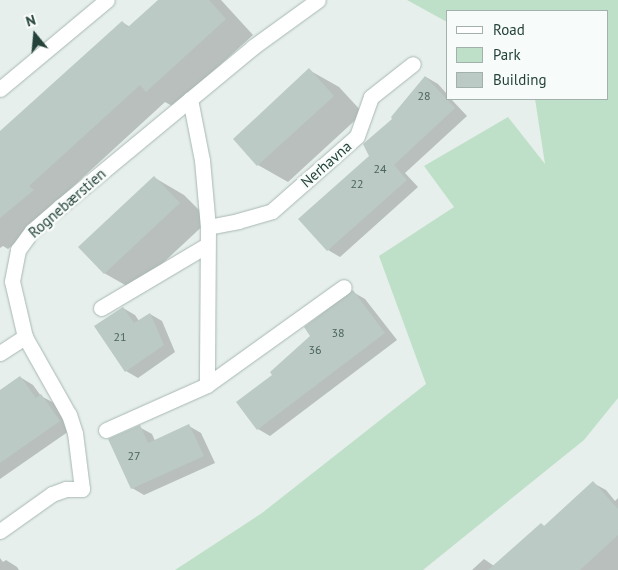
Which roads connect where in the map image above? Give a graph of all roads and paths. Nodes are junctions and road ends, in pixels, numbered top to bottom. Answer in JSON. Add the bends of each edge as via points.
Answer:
{"nodes":[{"id":1,"x":107,"y":0,"type":"edge"},
{"id":2,"x":318,"y":0,"type":"edge"},
{"id":3,"x":413,"y":64,"type":"dead end"},
{"id":4,"x":0,"y":88,"type":"edge"},
{"id":5,"x":190,"y":99,"type":"junction"},
{"id":6,"x":208,"y":227,"type":"junction"},
{"id":7,"x":207,"y":245,"type":"junction"},
{"id":8,"x":344,"y":287,"type":"dead end"},
{"id":9,"x":101,"y":308,"type":"dead end"},
{"id":10,"x":25,"y":337,"type":"junction"},
{"id":11,"x":0,"y":353,"type":"edge"},
{"id":12,"x":207,"y":385,"type":"junction"},
{"id":13,"x":106,"y":430,"type":"dead end"},
{"id":14,"x":0,"y":530,"type":"edge"}],
"edges":[{"from":1,"to":4,"type":"street"},
{"from":2,"to":5,"type":"street","name":"Rognebærstien","via":[[253,47]]},
{"from":3,"to":6,"type":"street","name":"Nerhavna","via":[[372,97],[358,136],[272,211]]},
{"from":5,"to":6,"type":"street","via":[[202,160]]},
{"from":5,"to":10,"type":"street","name":"Rognebærstien","via":[[32,231],[18,250],[12,281]]},
{"from":6,"to":7,"type":"street"},
{"from":7,"to":9,"type":"street"},
{"from":7,"to":12,"type":"street"},
{"from":8,"to":12,"type":"street"},
{"from":10,"to":11,"type":"street"},
{"from":10,"to":14,"type":"street","name":"Rognebærstien","via":[[69,415],[75,433],[82,489],[66,489],[52,494]]},
{"from":12,"to":13,"type":"street"}]}
